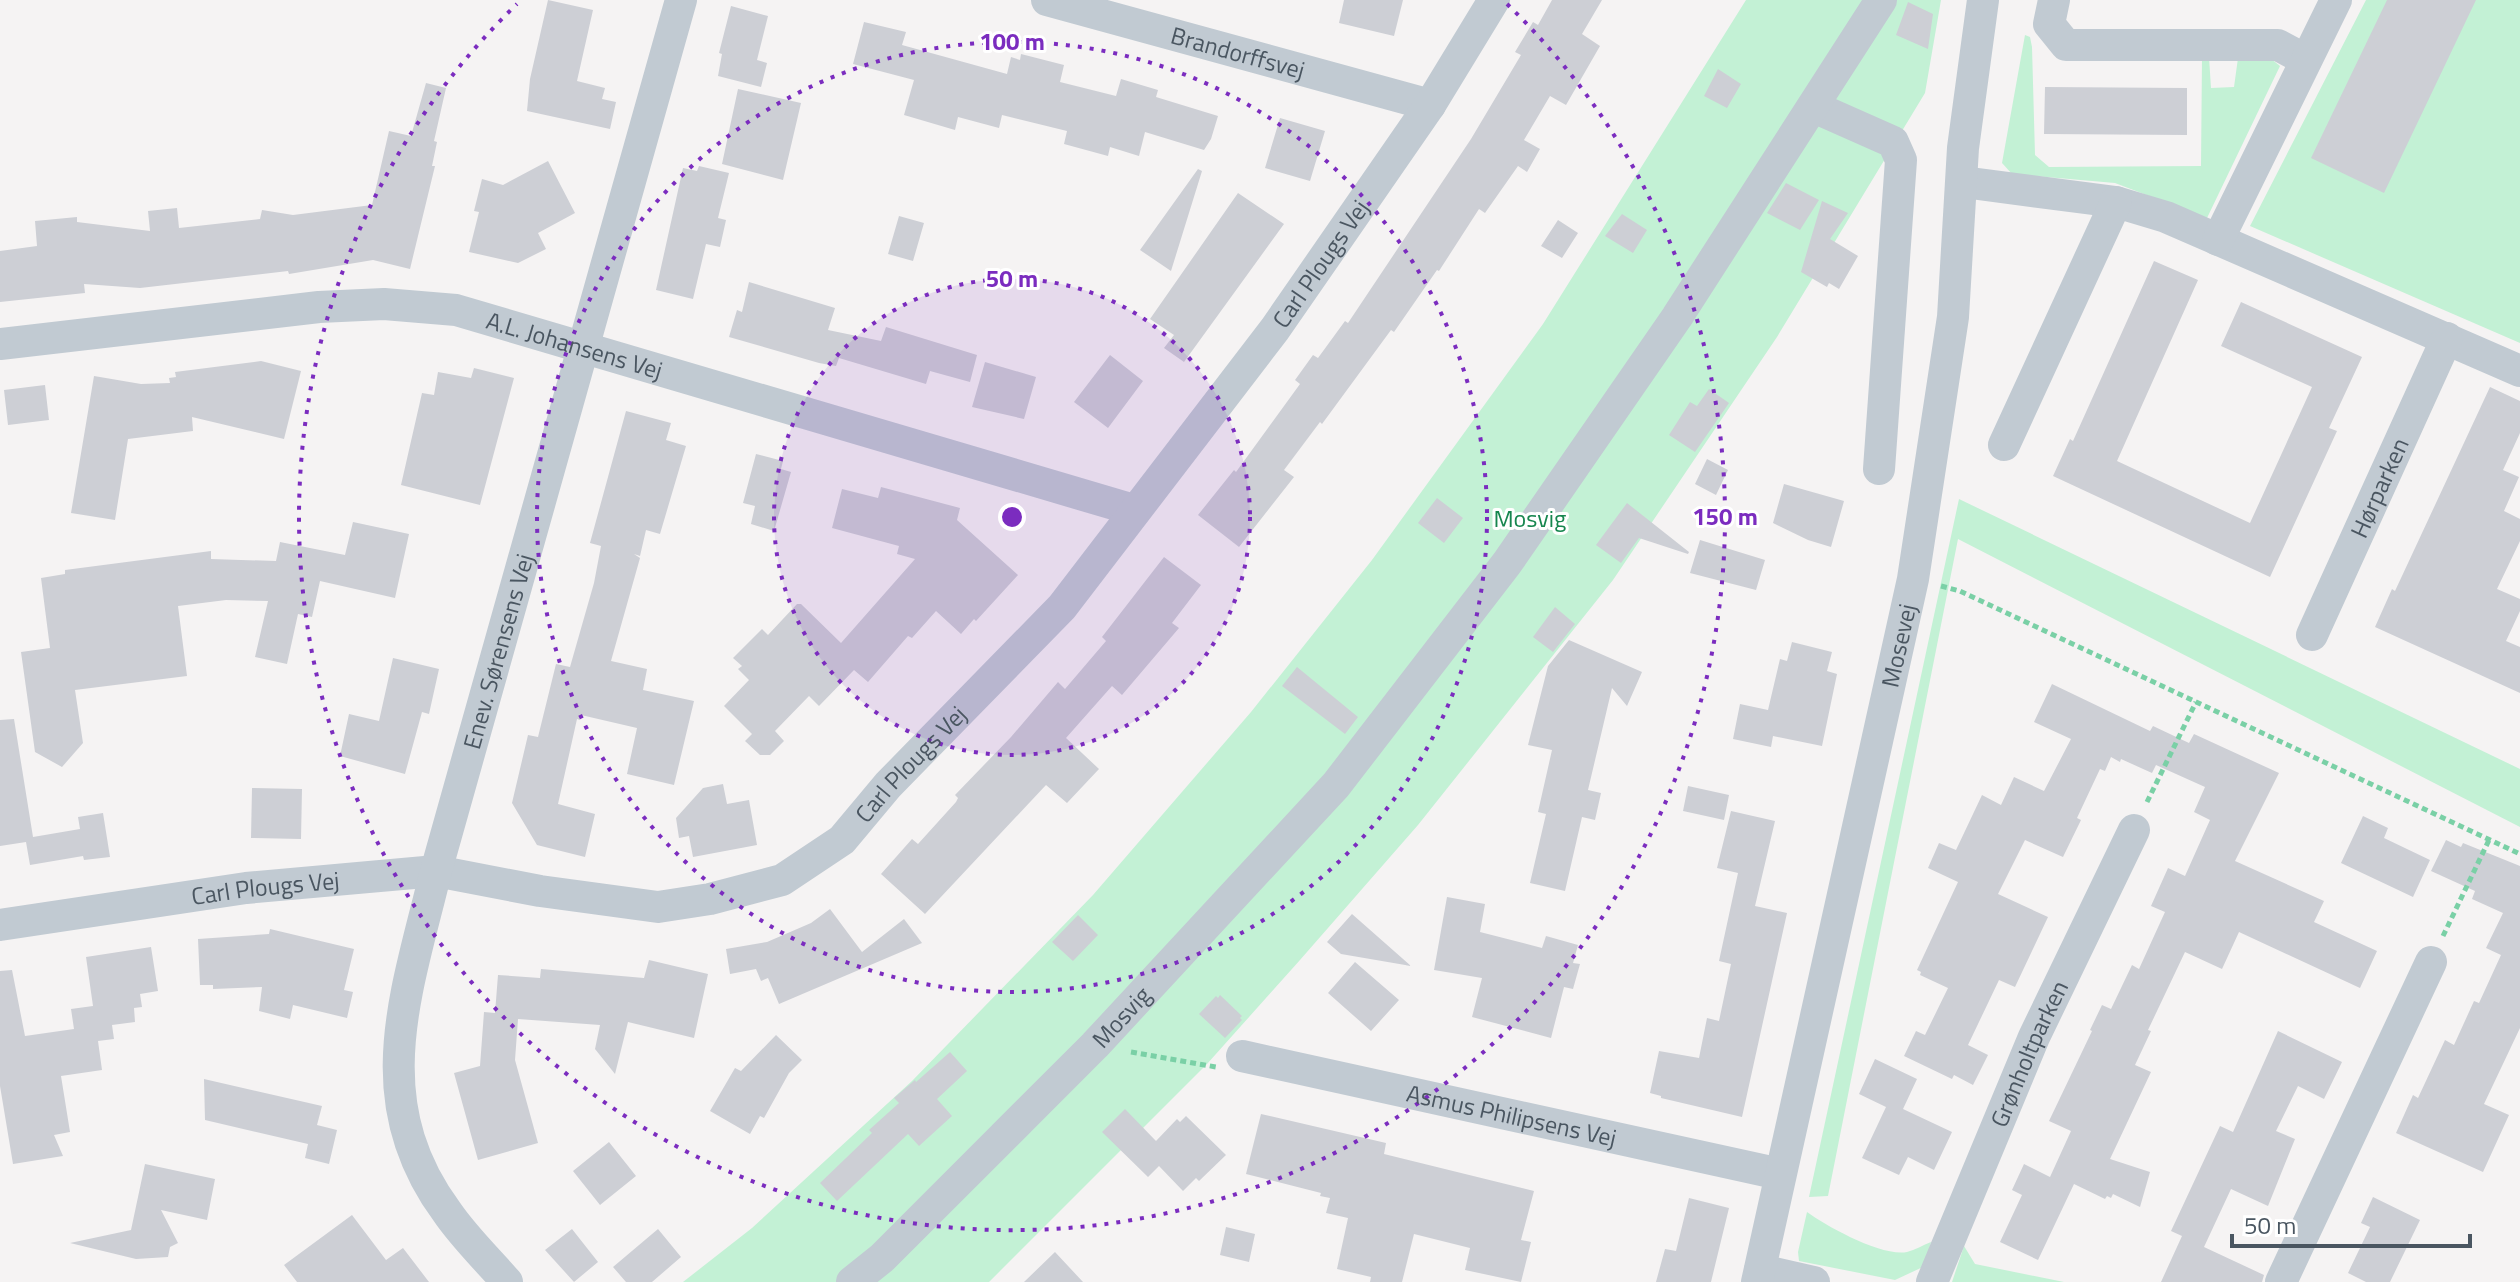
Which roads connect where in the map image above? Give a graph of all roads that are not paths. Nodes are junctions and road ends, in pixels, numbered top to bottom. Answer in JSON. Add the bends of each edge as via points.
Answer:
{"nodes":[{"id":1,"x":681,"y":0,"type":"edge"},
{"id":2,"x":1047,"y":0,"type":"edge"},
{"id":3,"x":1494,"y":0,"type":"edge"},
{"id":4,"x":1881,"y":0,"type":"edge"},
{"id":5,"x":1983,"y":0,"type":"edge"},
{"id":6,"x":2054,"y":0,"type":"edge"},
{"id":7,"x":2336,"y":0,"type":"edge"},
{"id":8,"x":2306,"y":60,"type":"junction"},
{"id":9,"x":1430,"y":105,"type":"junction"},
{"id":10,"x":1814,"y":107,"type":"junction"},
{"id":11,"x":1963,"y":182,"type":"junction"},
{"id":12,"x":2116,"y":202,"type":"junction"},
{"id":13,"x":2218,"y":240,"type":"junction"},
{"id":14,"x":2447,"y":338,"type":"junction"},
{"id":15,"x":0,"y":344,"type":"edge"},
{"id":16,"x":582,"y":347,"type":"junction"},
{"id":17,"x":2520,"y":371,"type":"edge"},
{"id":18,"x":2004,"y":445,"type":"dead end"},
{"id":19,"x":1879,"y":469,"type":"dead end"},
{"id":20,"x":1134,"y":510,"type":"junction"},
{"id":21,"x":2312,"y":635,"type":"dead end"},
{"id":22,"x":2134,"y":830,"type":"road end"},
{"id":23,"x":436,"y":871,"type":"junction"},
{"id":24,"x":0,"y":925,"type":"edge"},
{"id":25,"x":2431,"y":962,"type":"road end"},
{"id":26,"x":1242,"y":1056,"type":"road end"},
{"id":27,"x":1780,"y":1174,"type":"junction"},
{"id":28,"x":1759,"y":1276,"type":"edge"},
{"id":29,"x":507,"y":1282,"type":"edge"},
{"id":30,"x":852,"y":1282,"type":"edge"},
{"id":31,"x":1814,"y":1282,"type":"edge"},
{"id":32,"x":1932,"y":1282,"type":"edge"},
{"id":33,"x":2281,"y":1282,"type":"edge"}],
"edges":[{"from":1,"to":16,"type":"street","name":"Enev. Sørensens Vej"},
{"from":2,"to":9,"type":"street","name":"Brandorffsvej"},
{"from":3,"to":9,"type":"street","name":"Carl Plougs Vej"},
{"from":4,"to":10,"type":"street","name":"Mosvig"},
{"from":5,"to":11,"type":"street","name":"Mosevej"},
{"from":6,"to":8,"type":"street","via":[[2049,24],[2066,45],[2278,45]]},
{"from":7,"to":8,"type":"street"},
{"from":8,"to":13,"type":"street"},
{"from":9,"to":20,"type":"street","name":"Carl Plougs Vej","via":[[1275,329]]},
{"from":10,"to":19,"type":"street","via":[[1893,142],[1901,160]]},
{"from":10,"to":30,"type":"street","name":"Mosvig","via":[[1507,563],[1336,785],[1095,1045]]},
{"from":11,"to":12,"type":"street"},
{"from":11,"to":27,"type":"street","name":"Mosevej","via":[[1953,317],[1913,579]]},
{"from":12,"to":13,"type":"street"},
{"from":12,"to":18,"type":"street"},
{"from":13,"to":14,"type":"street"},
{"from":14,"to":17,"type":"street"},
{"from":14,"to":21,"type":"street","name":"Hørparken"},
{"from":15,"to":16,"type":"street","name":"A.L. Johansens Vej","via":[[384,304],[456,310]]},
{"from":16,"to":20,"type":"street","name":"A.L. Johansens Vej"},
{"from":16,"to":23,"type":"street","name":"Enev. Sørensens Vej"},
{"from":20,"to":23,"type":"street","name":"Carl Plougs Vej","via":[[1062,607],[888,785],[842,840],[782,880],[658,907]]},
{"from":22,"to":32,"type":"street","name":"Grønholtparken","via":[[2034,1037]]},
{"from":23,"to":24,"type":"street","name":"Carl Plougs Vej","via":[[246,888]]},
{"from":23,"to":29,"type":"street","name":"Enev. Sørensens Vej","via":[[401,1017],[397,1076],[404,1125],[446,1212]]},
{"from":25,"to":33,"type":"street"},
{"from":26,"to":27,"type":"street","name":"Asmus Philipsens Vej"},
{"from":27,"to":28,"type":"street","name":"Mosevej"},
{"from":28,"to":31,"type":"street"}]}
